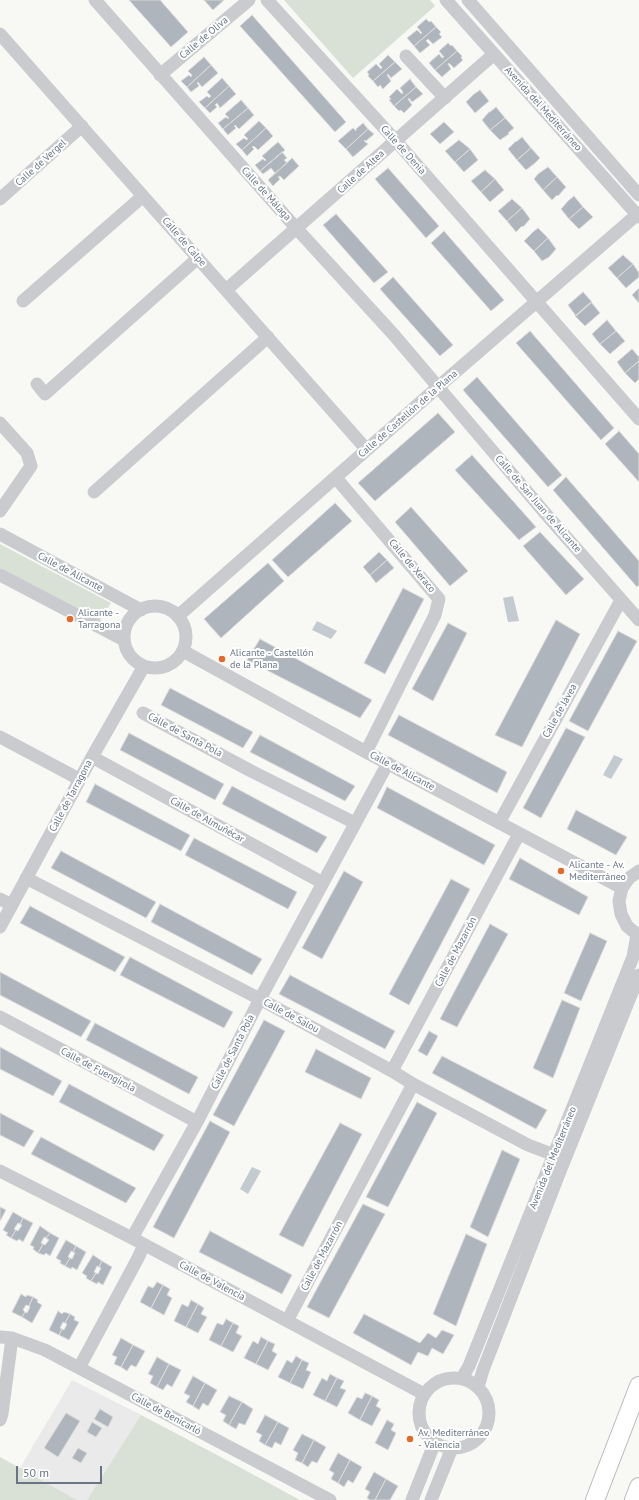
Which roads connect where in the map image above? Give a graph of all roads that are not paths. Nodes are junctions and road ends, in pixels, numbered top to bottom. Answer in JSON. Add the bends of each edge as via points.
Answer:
{"nodes":[{"id":1,"x":95,"y":0,"type":"edge"},
{"id":2,"x":249,"y":0,"type":"edge"},
{"id":3,"x":267,"y":0,"type":"edge"},
{"id":4,"x":446,"y":0,"type":"edge"},
{"id":5,"x":468,"y":0,"type":"edge"},
{"id":6,"x":0,"y":34,"type":"edge"},
{"id":7,"x":494,"y":54,"type":"junction"},
{"id":8,"x":406,"y":56,"type":"dead end"},
{"id":9,"x":160,"y":75,"type":"junction"},
{"id":10,"x":445,"y":98,"type":"junction"},
{"id":11,"x":82,"y":126,"type":"junction"},
{"id":12,"x":396,"y":141,"type":"junction"},
{"id":13,"x":639,"y":195,"type":"edge"},
{"id":14,"x":143,"y":196,"type":"junction"},
{"id":15,"x":0,"y":199,"type":"edge"},
{"id":16,"x":638,"y":215,"type":"edge"},
{"id":17,"x":297,"y":229,"type":"junction"},
{"id":18,"x":198,"y":258,"type":"junction"},
{"id":19,"x":226,"y":290,"type":"junction"},
{"id":20,"x":23,"y":301,"type":"dead end"},
{"id":21,"x":536,"y":302,"type":"junction"},
{"id":22,"x":268,"y":337,"type":"junction"},
{"id":23,"x":37,"y":384,"type":"dead end"},
{"id":24,"x":438,"y":387,"type":"junction"},
{"id":25,"x":639,"y":419,"type":"edge"},
{"id":26,"x":0,"y":423,"type":"edge"},
{"id":27,"x":367,"y":450,"type":"junction"},
{"id":28,"x":336,"y":478,"type":"junction"},
{"id":29,"x":94,"y":492,"type":"dead end"},
{"id":30,"x":0,"y":511,"type":"edge"},
{"id":31,"x":0,"y":534,"type":"edge"},
{"id":32,"x":0,"y":575,"type":"edge"},
{"id":33,"x":621,"y":600,"type":"junction"},
{"id":34,"x":141,"y":610,"type":"junction"},
{"id":35,"x":178,"y":616,"type":"junction"},
{"id":36,"x":639,"y":620,"type":"edge"},
{"id":37,"x":124,"y":640,"type":"junction"},
{"id":38,"x":183,"y":651,"type":"junction"},
{"id":39,"x":144,"y":666,"type":"junction"},
{"id":40,"x":144,"y":713,"type":"dead end"},
{"id":41,"x":0,"y":737,"type":"edge"},
{"id":42,"x":366,"y":752,"type":"junction"},
{"id":43,"x":92,"y":757,"type":"junction"},
{"id":44,"x":388,"y":763,"type":"junction"},
{"id":45,"x":80,"y":779,"type":"junction"},
{"id":46,"x":355,"y":823,"type":"junction"},
{"id":47,"x":499,"y":823,"type":"junction"},
{"id":48,"x":519,"y":834,"type":"junction"},
{"id":49,"x":639,"y":871,"type":"edge"},
{"id":50,"x":26,"y":878,"type":"junction"},
{"id":51,"x":323,"y":883,"type":"junction"},
{"id":52,"x":622,"y":888,"type":"junction"},
{"id":53,"x":6,"y":902,"type":"edge"},
{"id":54,"x":0,"y":927,"type":"edge"},
{"id":55,"x":638,"y":935,"type":"edge"},
{"id":56,"x":639,"y":975,"type":"edge"},
{"id":57,"x":260,"y":999,"type":"junction"},
{"id":58,"x":0,"y":1017,"type":"edge"},
{"id":59,"x":392,"y":1071,"type":"junction"},
{"id":60,"x":413,"y":1084,"type":"junction"},
{"id":61,"x":197,"y":1122,"type":"junction"},
{"id":62,"x":554,"y":1155,"type":"junction"},
{"id":63,"x":0,"y":1171,"type":"edge"},
{"id":64,"x":138,"y":1242,"type":"junction"},
{"id":65,"x":287,"y":1321,"type":"junction"},
{"id":66,"x":6,"y":1338,"type":"edge"},
{"id":67,"x":79,"y":1368,"type":"junction"},
{"id":68,"x":462,"y":1378,"type":"junction"},
{"id":69,"x":639,"y":1386,"type":"edge"},
{"id":70,"x":478,"y":1387,"type":"junction"},
{"id":71,"x":424,"y":1394,"type":"junction"},
{"id":72,"x":0,"y":1420,"type":"edge"},
{"id":73,"x":435,"y":1442,"type":"junction"},
{"id":74,"x":452,"y":1448,"type":"junction"},
{"id":75,"x":639,"y":1487,"type":"edge"},
{"id":76,"x":330,"y":1500,"type":"edge"},
{"id":77,"x":412,"y":1500,"type":"edge"},
{"id":78,"x":431,"y":1500,"type":"edge"},
{"id":79,"x":595,"y":1500,"type":"edge"},
{"id":80,"x":634,"y":1500,"type":"edge"}],
"edges":[{"from":1,"to":9,"type":"street","name":"Calle de Málaga"},
{"from":2,"to":9,"type":"street","name":"Calle de Oliva"},
{"from":3,"to":12,"type":"street","name":"Calle de Denia"},
{"from":4,"to":7,"type":"street","name":"Avenida del Mediterráneo"},
{"from":5,"to":13,"type":"street","name":"Avenida del Mediterráneo"},
{"from":6,"to":11,"type":"street","name":"Calle de Calpe"},
{"from":7,"to":10,"type":"street","name":"Calle de Altea"},
{"from":7,"to":16,"type":"street","name":"Avenida del Mediterráneo"},
{"from":8,"to":10,"type":"street"},
{"from":9,"to":17,"type":"street","name":"Calle de Málaga"},
{"from":10,"to":12,"type":"street","name":"Calle de Altea"},
{"from":11,"to":14,"type":"street","name":"Calle de Calpe"},
{"from":11,"to":15,"type":"street","name":"Calle de Vergel"},
{"from":12,"to":17,"type":"street","name":"Calle de Altea"},
{"from":12,"to":21,"type":"street","name":"Calle de Denia"},
{"from":14,"to":18,"type":"street","name":"Calle de Calpe"},
{"from":14,"to":20,"type":"street"},
{"from":16,"to":21,"type":"street","name":"Calle de Castellón de la Plana"},
{"from":17,"to":19,"type":"street","name":"Calle de Altea"},
{"from":17,"to":24,"type":"street","name":"Calle de Málaga"},
{"from":18,"to":19,"type":"street","name":"Calle de Calpe"},
{"from":18,"to":23,"type":"street","via":[[45,394]]},
{"from":19,"to":22,"type":"street","name":"Calle de Calpe"},
{"from":21,"to":24,"type":"street","name":"Calle de Castellón de la Plana"},
{"from":21,"to":25,"type":"street","name":"Calle de Denia"},
{"from":22,"to":27,"type":"street","name":"Calle de Calpe"},
{"from":22,"to":29,"type":"street"},
{"from":24,"to":27,"type":"street","name":"Calle de Castellón de la Plana"},
{"from":24,"to":33,"type":"street","name":"Calle de San Juan de Alicante"},
{"from":26,"to":30,"type":"street","via":[[27,453],[31,466]]},
{"from":27,"to":28,"type":"street","name":"Calle de Castellón de la Plana"},
{"from":28,"to":35,"type":"street","name":"Calle de Castellón de la Plana"},
{"from":28,"to":42,"type":"street","name":"Calle de Xeraco","via":[[439,599],[436,615]]},
{"from":31,"to":34,"type":"street","name":"Calle de Alicante"},
{"from":32,"to":37,"type":"street"},
{"from":33,"to":36,"type":"street","name":"Calle de San Juan de Alicante"},
{"from":33,"to":47,"type":"street","name":"Calle de Jávea"},
{"from":34,"to":35,"type":"street","via":[[160,607]]},
{"from":34,"to":37,"type":"street","via":[[128,623]]},
{"from":35,"to":38,"type":"street","via":[[186,633]]},
{"from":37,"to":39,"type":"street","via":[[130,656]]},
{"from":38,"to":39,"type":"street","via":[[170,664],[152,668]]},
{"from":38,"to":42,"type":"street","name":"Calle de Alicante"},
{"from":39,"to":43,"type":"street","name":"Calle de Tarragona"},
{"from":40,"to":46,"type":"street","name":"Calle de Santa Pola"},
{"from":41,"to":45,"type":"street"},
{"from":42,"to":44,"type":"street","name":"Calle de Alicante"},
{"from":43,"to":45,"type":"street","name":"Calle de Tarragona"},
{"from":43,"to":51,"type":"street","name":"Calle de Almuñécar"},
{"from":44,"to":46,"type":"street","name":"Calle de Santa Pola"},
{"from":44,"to":47,"type":"street","name":"Calle de Alicante"},
{"from":45,"to":50,"type":"street","name":"Calle de Tarragona"},
{"from":46,"to":51,"type":"street","name":"Calle de Santa Pola"},
{"from":47,"to":48,"type":"street","name":"Calle de Alicante"},
{"from":48,"to":52,"type":"street","name":"Calle de Alicante"},
{"from":48,"to":59,"type":"street","name":"Calle de Mazarrón"},
{"from":49,"to":52,"type":"street","via":[[629,878]]},
{"from":50,"to":53,"type":"street","name":"Calle de Tarragona"},
{"from":50,"to":57,"type":"street","name":"Calle de Salou"},
{"from":51,"to":57,"type":"street","name":"Calle de Santa Pola"},
{"from":52,"to":55,"type":"street","via":[[619,901],[621,914],[627,926]]},
{"from":53,"to":54,"type":"street","name":"Calle de Tarragona"},
{"from":55,"to":62,"type":"street","name":"Avenida del Mediterráneo","via":[[633,957]]},
{"from":56,"to":70,"type":"street","name":"Avenida del Mediterráneo","via":[[559,1174]]},
{"from":57,"to":59,"type":"street","name":"Calle de Salou"},
{"from":57,"to":61,"type":"street","name":"Calle de Santa Pola"},
{"from":58,"to":61,"type":"street","name":"Calle de Fuengirola"},
{"from":59,"to":60,"type":"street","name":"Calle de Salou"},
{"from":60,"to":62,"type":"street","name":"Calle de Salou","via":[[528,1145]]},
{"from":60,"to":65,"type":"street","name":"Calle de Mazarrón"},
{"from":61,"to":64,"type":"street","name":"Calle de Santa Pola"},
{"from":62,"to":68,"type":"street","name":"Avenida del Mediterráneo","via":[[470,1366]]},
{"from":63,"to":64,"type":"street","name":"Calle de Valencia"},
{"from":64,"to":65,"type":"street","name":"Calle de Valencia"},
{"from":64,"to":67,"type":"street","name":"Calle de Santa Pola","via":[[138,1258]]},
{"from":65,"to":71,"type":"street","name":"Calle de Valencia"},
{"from":66,"to":67,"type":"street","name":"Calle de Benicarló","via":[[45,1350]]},
{"from":66,"to":72,"type":"street"},
{"from":67,"to":76,"type":"street","name":"Calle de Benicarló"},
{"from":68,"to":70,"type":"street"},
{"from":68,"to":71,"type":"street","via":[[440,1380]]},
{"from":69,"to":79,"type":"highway"},
{"from":70,"to":74,"type":"street","via":[[488,1405],[489,1416],[486,1426],[473,1442]]},
{"from":71,"to":73,"type":"street","via":[[418,1412],[419,1421],[428,1437]]},
{"from":73,"to":74,"type":"street"},
{"from":73,"to":77,"type":"street"},
{"from":74,"to":78,"type":"street"},
{"from":75,"to":80,"type":"highway"}]}
